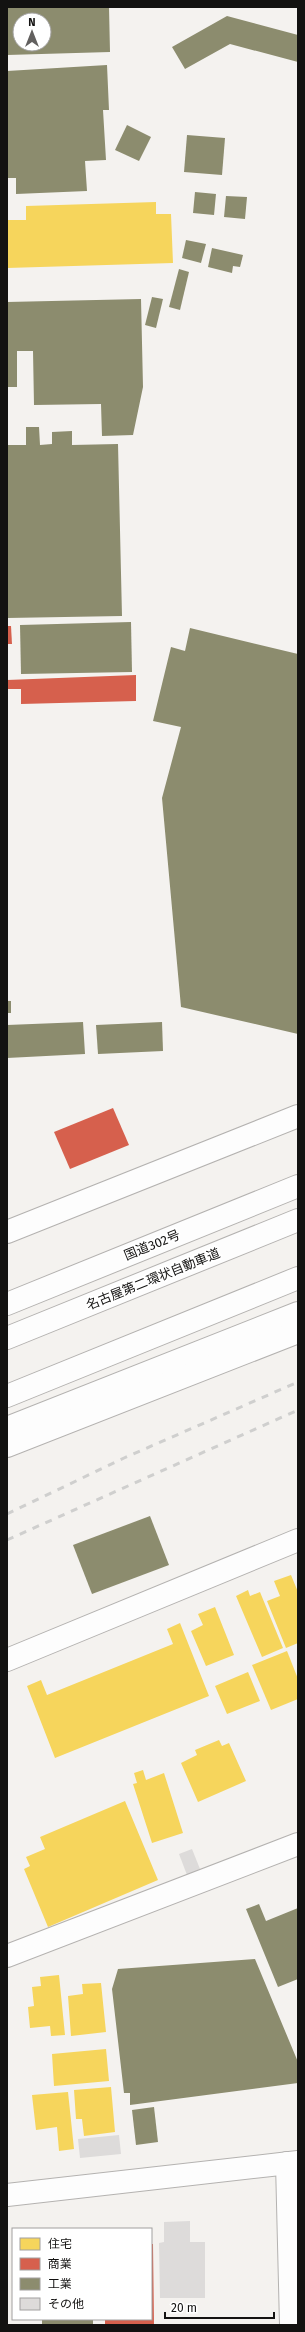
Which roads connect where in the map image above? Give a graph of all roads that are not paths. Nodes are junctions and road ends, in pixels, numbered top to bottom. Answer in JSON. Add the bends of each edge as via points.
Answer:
{"nodes":[{"id":1,"x":298,"y":1116,"type":"edge"},
{"id":2,"x":298,"y":1186,"type":"edge"},
{"id":3,"x":298,"y":1220,"type":"edge"},
{"id":4,"x":7,"y":1232,"type":"edge"},
{"id":5,"x":298,"y":1278,"type":"edge"},
{"id":6,"x":7,"y":1304,"type":"edge"},
{"id":7,"x":298,"y":1313,"type":"edge"},
{"id":8,"x":298,"y":1332,"type":"edge"},
{"id":9,"x":7,"y":1338,"type":"edge"},
{"id":10,"x":7,"y":1396,"type":"edge"},
{"id":11,"x":7,"y":1428,"type":"edge"},
{"id":12,"x":7,"y":1446,"type":"edge"},
{"id":13,"x":298,"y":1540,"type":"edge"},
{"id":14,"x":7,"y":1660,"type":"edge"},
{"id":15,"x":298,"y":1844,"type":"edge"},
{"id":16,"x":7,"y":1956,"type":"edge"},
{"id":17,"x":293,"y":2163,"type":"edge"},
{"id":18,"x":7,"y":2195,"type":"edge"},
{"id":19,"x":291,"y":2325,"type":"edge"}],
"edges":[{"from":1,"to":4,"type":"main road"},
{"from":2,"to":6,"type":"main road","name":"国道302号"},
{"from":3,"to":9,"type":"main road","name":"名古屋第二環状自動車道"},
{"from":5,"to":10,"type":"main road"},
{"from":7,"to":11,"type":"main road"},
{"from":8,"to":12,"type":"main road"},
{"from":13,"to":14,"type":"main road"},
{"from":15,"to":16,"type":"main road"},
{"from":17,"to":18,"type":"main road"},
{"from":17,"to":19,"type":"main road"}]}
